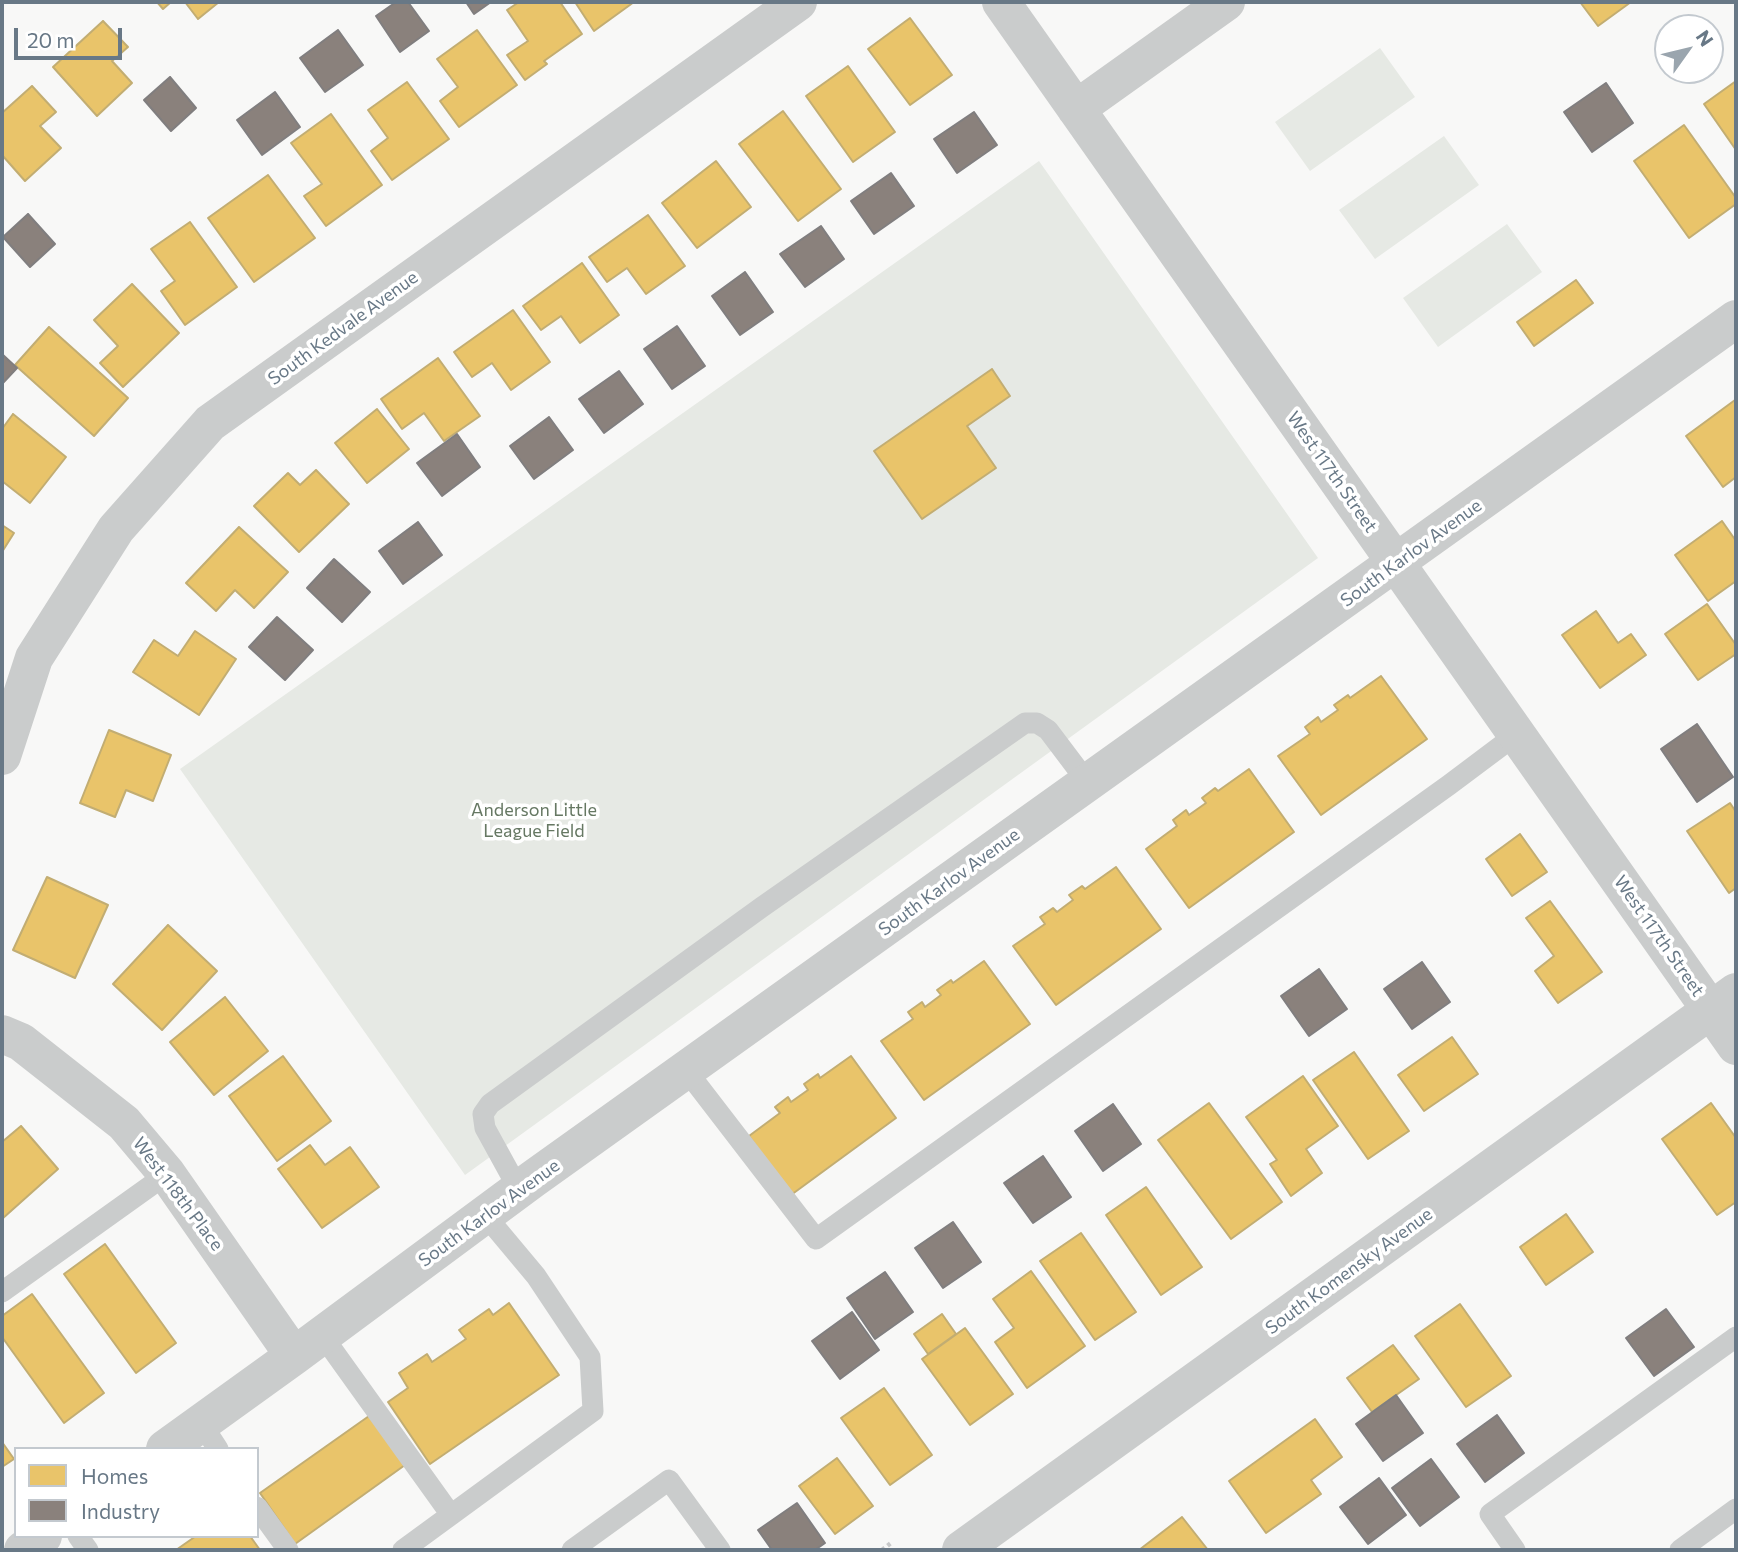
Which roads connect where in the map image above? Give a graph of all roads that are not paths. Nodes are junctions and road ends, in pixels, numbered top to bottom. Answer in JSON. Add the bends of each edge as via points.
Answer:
{"nodes":[{"id":1,"x":798,"y":2,"type":"edge"},
{"id":2,"x":1001,"y":2,"type":"edge"},
{"id":3,"x":1226,"y":2,"type":"edge"},
{"id":4,"x":1076,"y":109,"type":"junction"},
{"id":5,"x":1736,"y":319,"type":"edge"},
{"id":6,"x":1396,"y":563,"type":"junction"},
{"id":7,"x":1517,"y":734,"type":"junction"},
{"id":8,"x":2,"y":756,"type":"edge"},
{"id":9,"x":1088,"y":783,"type":"junction"},
{"id":10,"x":1724,"y":1001,"type":"edge"},
{"id":11,"x":2,"y":1034,"type":"edge"},
{"id":12,"x":1736,"y":1046,"type":"edge"},
{"id":13,"x":686,"y":1070,"type":"junction"},
{"id":14,"x":167,"y":1174,"type":"junction"},
{"id":15,"x":519,"y":1190,"type":"junction"},
{"id":16,"x":485,"y":1215,"type":"junction"},
{"id":17,"x":2,"y":1292,"type":"edge"},
{"id":18,"x":1736,"y":1337,"type":"edge"},
{"id":19,"x":308,"y":1346,"type":"junction"},
{"id":20,"x":209,"y":1436,"type":"edge"},
{"id":21,"x":172,"y":1447,"type":"edge"},
{"id":22,"x":1736,"y":1509,"type":"edge"},
{"id":23,"x":259,"y":1510,"type":"edge"},
{"id":24,"x":451,"y":1515,"type":"junction"},
{"id":25,"x":40,"y":1538,"type":"edge"},
{"id":26,"x":23,"y":1550,"type":"edge"},
{"id":27,"x":288,"y":1550,"type":"edge"},
{"id":28,"x":403,"y":1550,"type":"edge"},
{"id":29,"x":572,"y":1550,"type":"edge"},
{"id":30,"x":720,"y":1550,"type":"edge"},
{"id":31,"x":961,"y":1550,"type":"edge"},
{"id":32,"x":1515,"y":1550,"type":"edge"},
{"id":33,"x":1680,"y":1550,"type":"edge"}],
"edges":[{"from":1,"to":8,"type":"street","name":"South Kedvale Avenue","via":[[211,423],[116,529],[34,658]]},
{"from":2,"to":4,"type":"street","name":"West 117th Street"},
{"from":3,"to":4,"type":"street"},
{"from":4,"to":6,"type":"street","name":"West 117th Street"},
{"from":5,"to":6,"type":"street","name":"South Karlov Avenue"},
{"from":6,"to":7,"type":"street","name":"West 117th Street"},
{"from":6,"to":9,"type":"street","name":"South Karlov Avenue"},
{"from":7,"to":10,"type":"street","name":"West 117th Street"},
{"from":7,"to":13,"type":"lane","via":[[816,1239]]},
{"from":9,"to":13,"type":"street","name":"South Karlov Avenue"},
{"from":9,"to":15,"type":"lane","via":[[1048,730],[1025,723],[762,907],[490,1104],[483,1115],[485,1128]]},
{"from":10,"to":12,"type":"street","name":"West 117th Street"},
{"from":10,"to":31,"type":"street","name":"South Komensky Avenue"},
{"from":11,"to":14,"type":"street","name":"West 118th Place","via":[[21,1042],[124,1123]]},
{"from":13,"to":15,"type":"street","name":"South Karlov Avenue"},
{"from":14,"to":17,"type":"lane"},
{"from":14,"to":19,"type":"street","name":"West 118th Place"},
{"from":15,"to":16,"type":"street","name":"South Karlov Avenue"},
{"from":16,"to":19,"type":"street","name":"South Karlov Avenue"},
{"from":16,"to":24,"type":"lane","via":[[536,1276],[590,1357],[593,1411]]},
{"from":18,"to":32,"type":"lane","via":[[1490,1514]]},
{"from":19,"to":20,"type":"street","name":"South Karlov Avenue"},
{"from":19,"to":24,"type":"lane"},
{"from":20,"to":21,"type":"street","name":"South Karlov Avenue"},
{"from":22,"to":33,"type":"lane"},
{"from":23,"to":27,"type":"lane"},
{"from":24,"to":28,"type":"lane"},
{"from":25,"to":26,"type":"street"},
{"from":29,"to":30,"type":"lane","via":[[669,1480]]}]}
